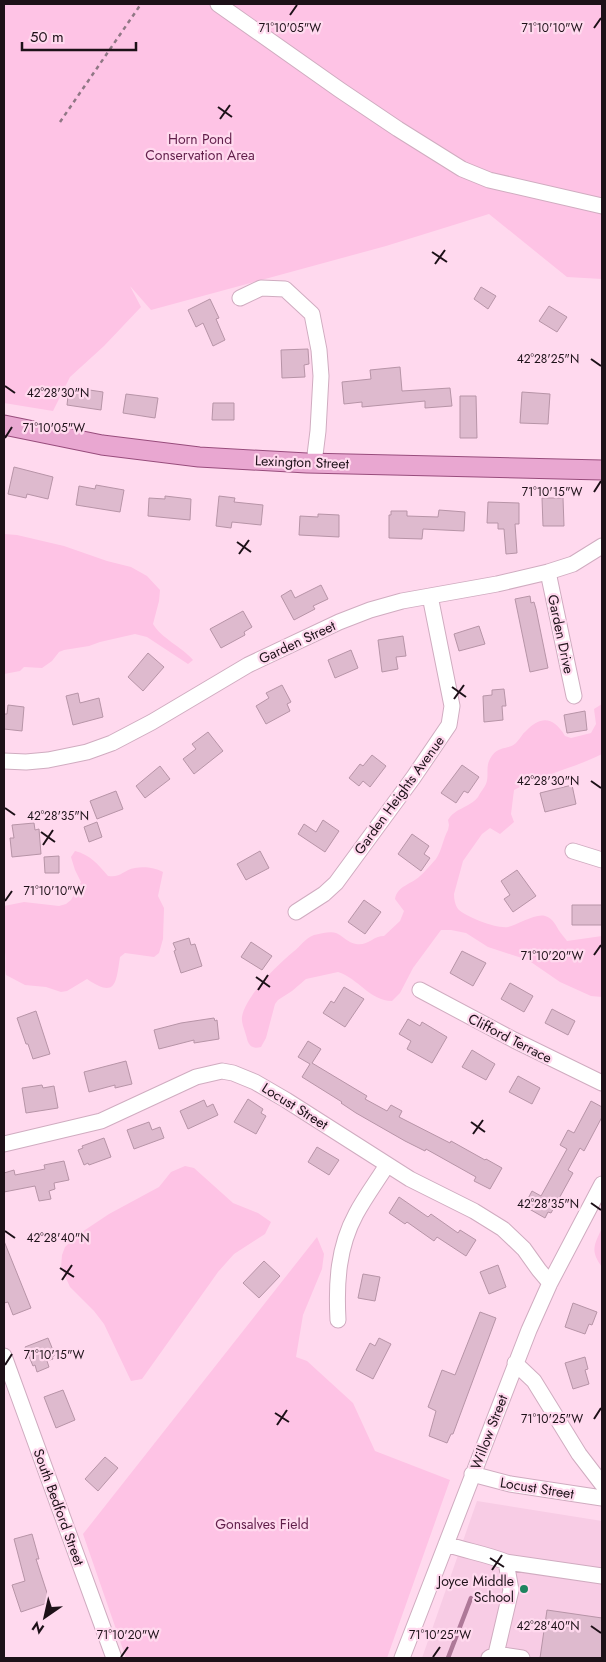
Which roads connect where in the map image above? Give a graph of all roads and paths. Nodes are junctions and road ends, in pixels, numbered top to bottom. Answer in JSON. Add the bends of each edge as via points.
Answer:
{"nodes":[{"id":1,"x":141,"y":4,"type":"edge"},
{"id":2,"x":218,"y":4,"type":"edge"},
{"id":3,"x":60,"y":122,"type":"dead end"},
{"id":4,"x":602,"y":206,"type":"edge"},
{"id":5,"x":240,"y":298,"type":"dead end"},
{"id":6,"x":4,"y":425,"type":"edge"},
{"id":7,"x":314,"y":463,"type":"junction"},
{"id":8,"x":602,"y":470,"type":"edge"},
{"id":9,"x":602,"y":546,"type":"edge"},
{"id":10,"x":548,"y":572,"type":"junction"},
{"id":11,"x":430,"y":596,"type":"junction"},
{"id":12,"x":574,"y":696,"type":"dead end"},
{"id":13,"x":4,"y":761,"type":"edge"},
{"id":14,"x":573,"y":851,"type":"dead end"},
{"id":15,"x":602,"y":860,"type":"edge"},
{"id":16,"x":296,"y":912,"type":"dead end"},
{"id":17,"x":420,"y":990,"type":"dead end"},
{"id":18,"x":602,"y":1083,"type":"edge"},
{"id":19,"x":4,"y":1144,"type":"edge"},
{"id":20,"x":388,"y":1165,"type":"junction"},
{"id":21,"x":602,"y":1184,"type":"edge"},
{"id":22,"x":550,"y":1282,"type":"junction"},
{"id":23,"x":338,"y":1320,"type":"dead end"},
{"id":24,"x":4,"y":1356,"type":"edge"},
{"id":25,"x":515,"y":1363,"type":"junction"},
{"id":26,"x":472,"y":1474,"type":"junction"},
{"id":27,"x":602,"y":1484,"type":"edge"},
{"id":28,"x":602,"y":1498,"type":"edge"},
{"id":29,"x":446,"y":1544,"type":"junction"},
{"id":30,"x":506,"y":1562,"type":"junction"},
{"id":31,"x":602,"y":1576,"type":"edge"},
{"id":32,"x":492,"y":1656,"type":"edge"},
{"id":33,"x":114,"y":1658,"type":"edge"},
{"id":34,"x":402,"y":1658,"type":"edge"},
{"id":35,"x":522,"y":1658,"type":"edge"}],
"edges":[{"from":1,"to":3,"type":"path"},
{"from":2,"to":4,"type":"street","via":[[398,129],[462,168],[488,180]]},
{"from":5,"to":7,"type":"street","via":[[261,288],[285,289],[312,314],[321,376]]},
{"from":6,"to":7,"type":"main road","name":"Lexington Street","via":[[72,440],[164,454]]},
{"from":7,"to":8,"type":"main road","name":"Lexington Street"},
{"from":9,"to":10,"type":"street","name":"Garden Street","via":[[573,564]]},
{"from":10,"to":11,"type":"street","name":"Garden Street"},
{"from":10,"to":12,"type":"street","name":"Garden Drive"},
{"from":11,"to":13,"type":"street","name":"Garden Street","via":[[370,610],[295,642],[248,665],[112,743],[48,760]]},
{"from":11,"to":16,"type":"street","name":"Garden Heights Avenue","via":[[452,706],[448,725],[336,883]]},
{"from":14,"to":15,"type":"street"},
{"from":17,"to":18,"type":"street","name":"Clifford Terrace"},
{"from":19,"to":20,"type":"street","name":"Locust Street","via":[[101,1121],[188,1080],[222,1071],[256,1082]]},
{"from":20,"to":22,"type":"street","name":"Locust Street","via":[[503,1229]]},
{"from":20,"to":23,"type":"street","via":[[356,1213],[346,1236],[336,1282]]},
{"from":21,"to":22,"type":"street","name":"Willow Street"},
{"from":22,"to":25,"type":"street","name":"Willow Street"},
{"from":24,"to":33,"type":"street","name":"South Bedford Street"},
{"from":25,"to":26,"type":"street","name":"Willow Street"},
{"from":25,"to":27,"type":"street","via":[[534,1381],[579,1454]]},
{"from":26,"to":28,"type":"street","name":"Locust Street","via":[[510,1484]]},
{"from":26,"to":29,"type":"street","name":"Willow Street"},
{"from":29,"to":30,"type":"street"},
{"from":29,"to":34,"type":"street","name":"Willow Street"},
{"from":30,"to":31,"type":"street"},
{"from":30,"to":32,"type":"street","via":[[511,1590]]},
{"from":32,"to":35,"type":"street"}]}
